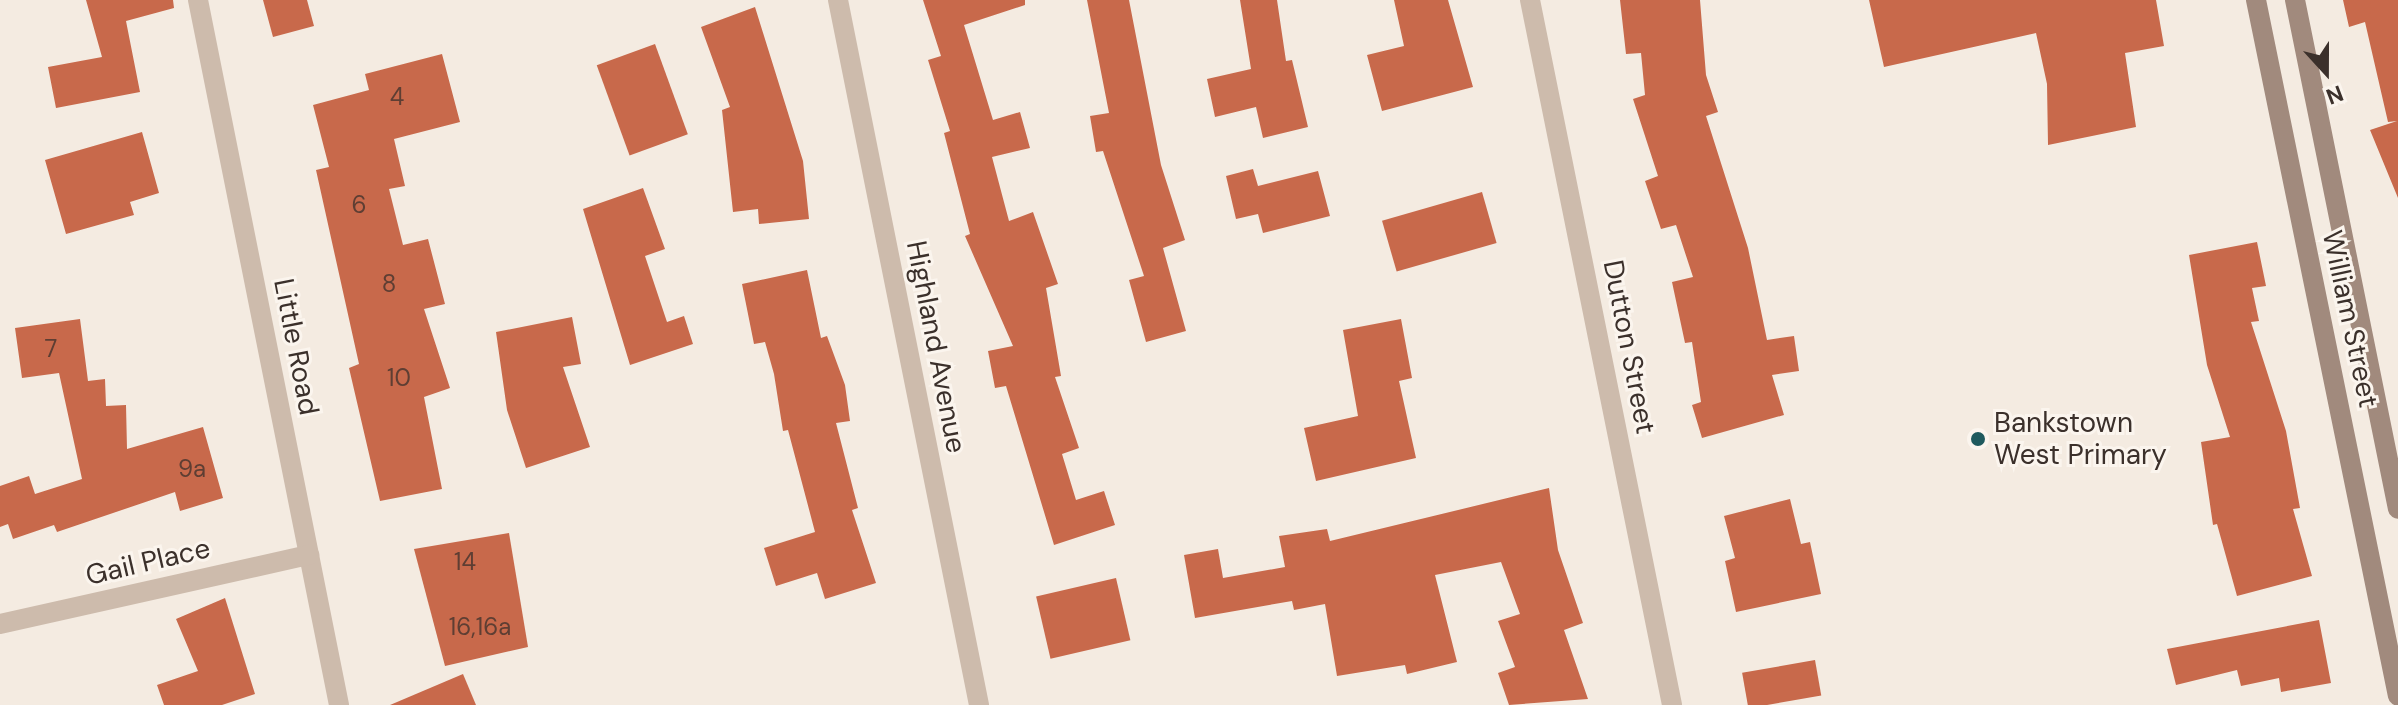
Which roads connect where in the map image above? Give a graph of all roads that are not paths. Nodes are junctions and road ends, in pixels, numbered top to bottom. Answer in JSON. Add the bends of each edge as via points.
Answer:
{"nodes":[{"id":1,"x":198,"y":0,"type":"edge"},
{"id":2,"x":838,"y":0,"type":"edge"},
{"id":3,"x":1530,"y":0,"type":"edge"},
{"id":4,"x":2256,"y":0,"type":"edge"},
{"id":5,"x":2295,"y":0,"type":"edge"},
{"id":6,"x":2398,"y":509,"type":"edge"},
{"id":7,"x":309,"y":555,"type":"junction"},
{"id":8,"x":0,"y":624,"type":"edge"},
{"id":9,"x":2398,"y":696,"type":"edge"},
{"id":10,"x":339,"y":705,"type":"edge"},
{"id":11,"x":979,"y":705,"type":"edge"},
{"id":12,"x":1672,"y":705,"type":"edge"}],
"edges":[{"from":1,"to":7,"type":"street","name":"Little Road"},
{"from":2,"to":11,"type":"street","name":"Highland Avenue"},
{"from":3,"to":12,"type":"street","name":"Dutton Street"},
{"from":4,"to":9,"type":"street","name":"William Street"},
{"from":5,"to":6,"type":"street","name":"William Street"},
{"from":7,"to":8,"type":"street","name":"Gail Place"},
{"from":7,"to":10,"type":"street","name":"Little Road"}]}
